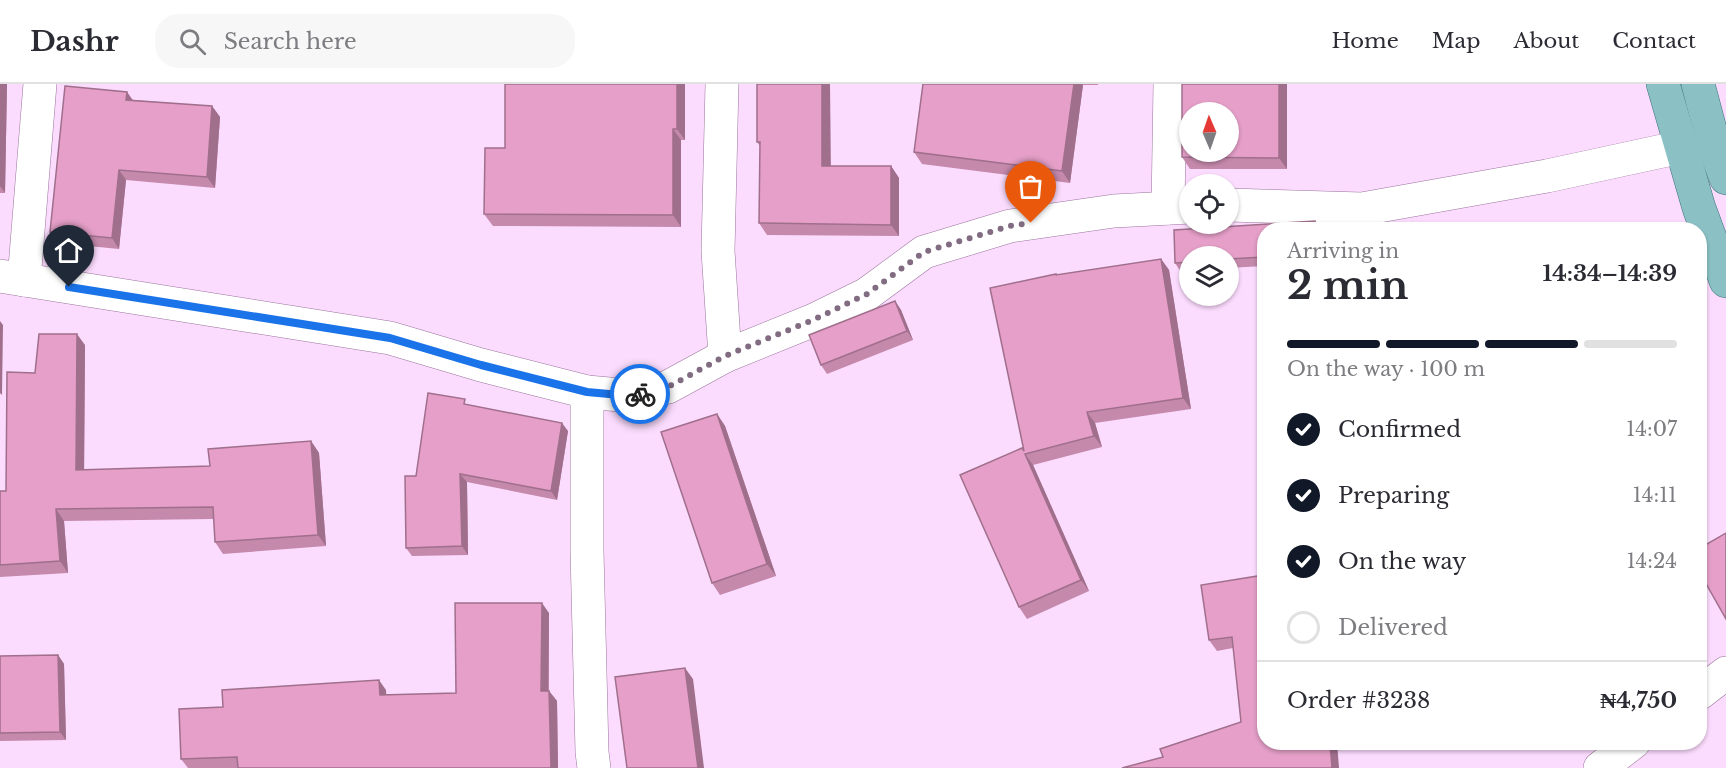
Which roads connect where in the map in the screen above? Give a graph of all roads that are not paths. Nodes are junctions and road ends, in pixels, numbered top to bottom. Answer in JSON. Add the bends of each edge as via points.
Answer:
{"nodes":[{"id":1,"x":40,"y":84,"type":"edge"},
{"id":2,"x":722,"y":84,"type":"edge"},
{"id":3,"x":1170,"y":84,"type":"edge"},
{"id":4,"x":1662,"y":84,"type":"edge"},
{"id":5,"x":1698,"y":84,"type":"edge"},
{"id":6,"x":1681,"y":147,"type":"junction"},
{"id":7,"x":1726,"y":178,"type":"edge"},
{"id":8,"x":1239,"y":205,"type":"edge"},
{"id":9,"x":1179,"y":207,"type":"edge"},
{"id":10,"x":1704,"y":222,"type":"edge"},
{"id":11,"x":1707,"y":230,"type":"edge"},
{"id":12,"x":12,"y":278,"type":"edge"},
{"id":13,"x":1726,"y":281,"type":"edge"},
{"id":14,"x":725,"y":356,"type":"junction"},
{"id":15,"x":587,"y":392,"type":"junction"},
{"id":16,"x":1726,"y":674,"type":"edge"},
{"id":17,"x":1707,"y":688,"type":"edge"},
{"id":18,"x":1624,"y":750,"type":"edge"},
{"id":19,"x":594,"y":768,"type":"edge"},
{"id":20,"x":1600,"y":768,"type":"edge"}],
"edges":[{"from":1,"to":12,"type":"street"},
{"from":2,"to":14,"type":"street","via":[[718,251]]},
{"from":3,"to":9,"type":"street"},
{"from":4,"to":6,"type":"main road"},
{"from":5,"to":7,"type":"main road"},
{"from":6,"to":8,"type":"street","via":[[1362,209]]},
{"from":6,"to":10,"type":"main road"},
{"from":9,"to":14,"type":"street","via":[[1114,211],[1010,226],[924,252],[867,294]]},
{"from":11,"to":13,"type":"main road"},
{"from":12,"to":15,"type":"street","via":[[390,338]]},
{"from":14,"to":15,"type":"street","via":[[668,387],[631,396]]},
{"from":15,"to":19,"type":"street"},
{"from":16,"to":17,"type":"street"},
{"from":18,"to":20,"type":"street"}]}
